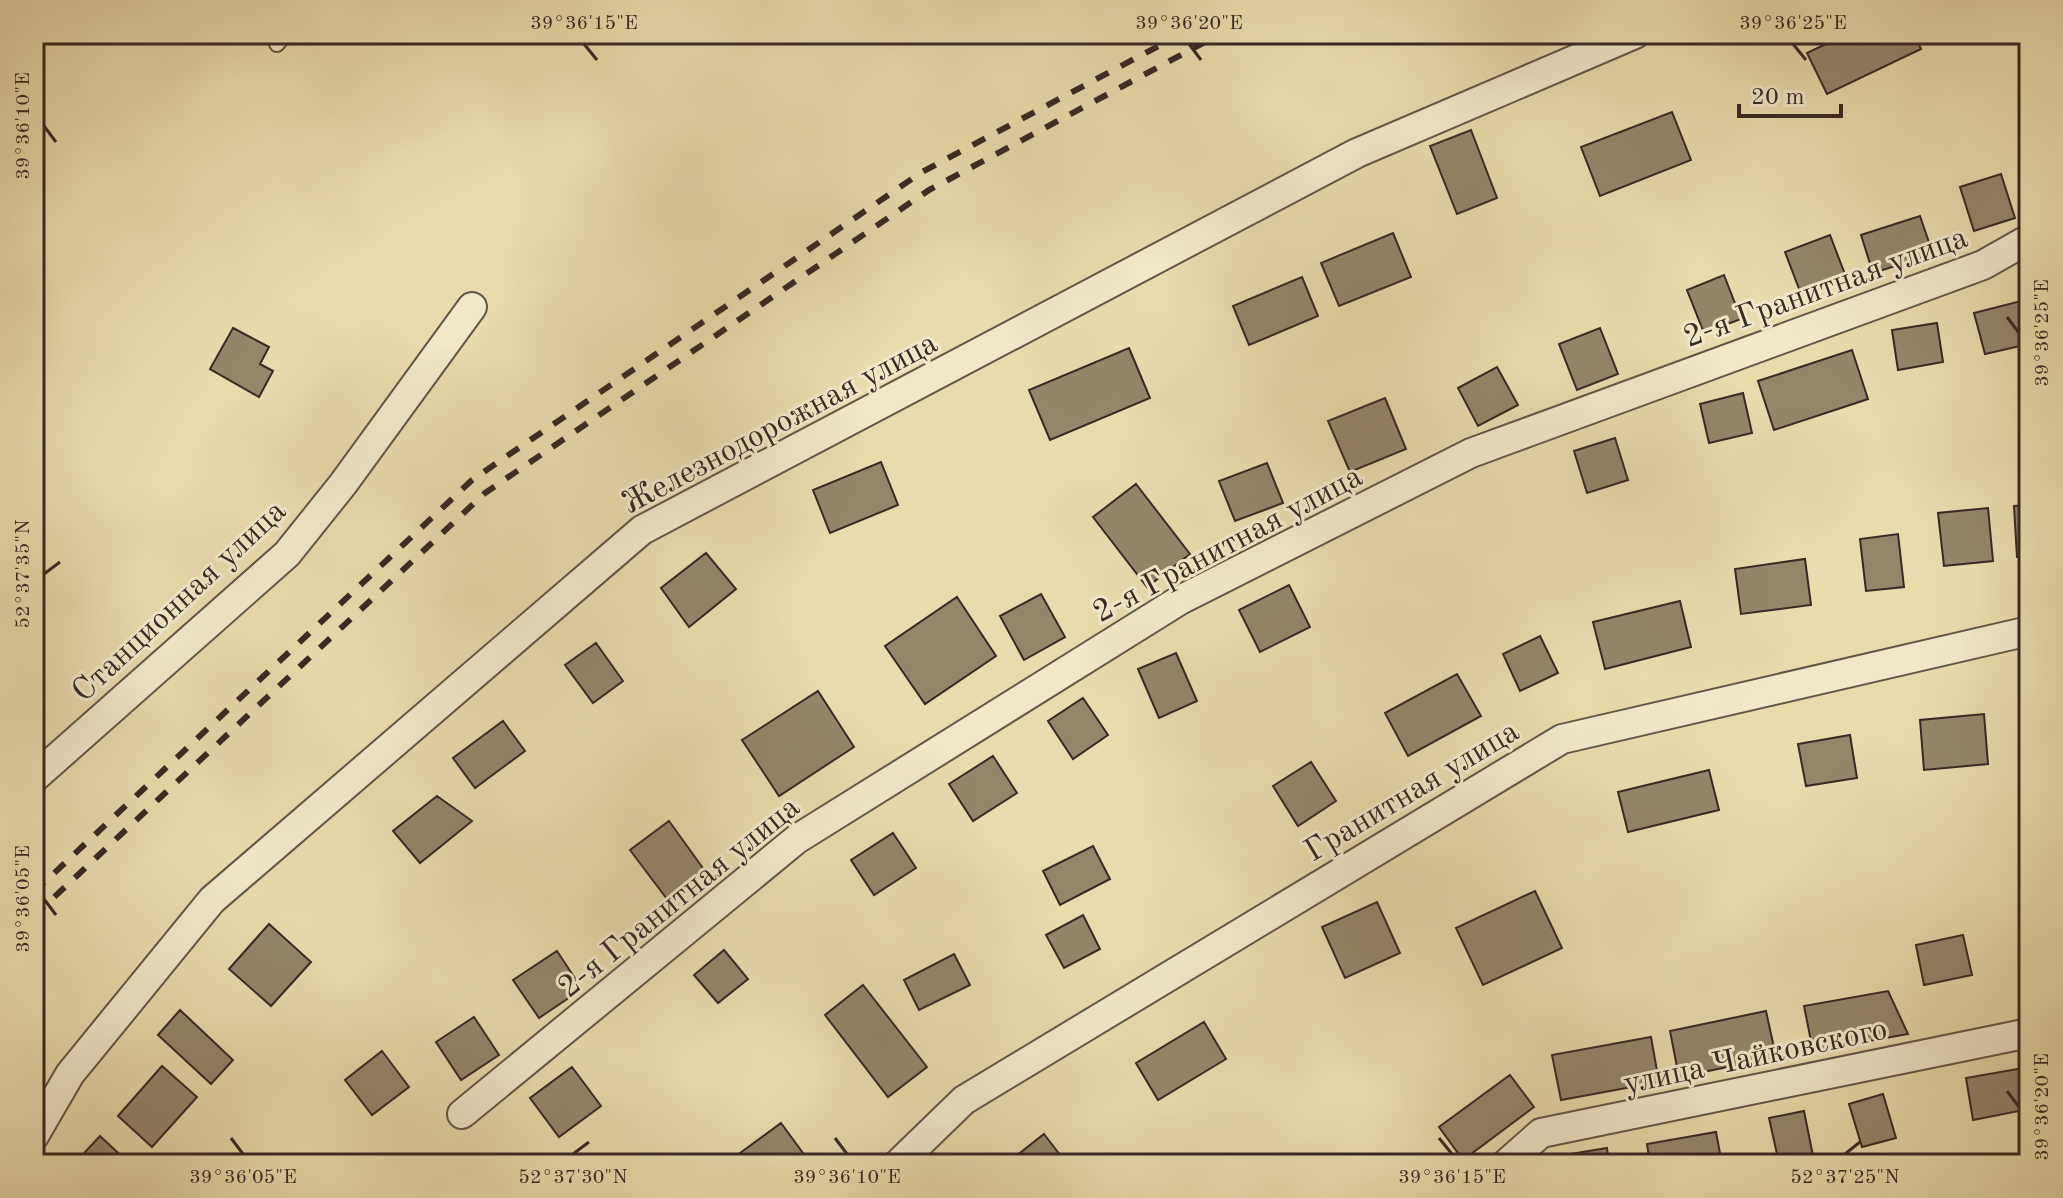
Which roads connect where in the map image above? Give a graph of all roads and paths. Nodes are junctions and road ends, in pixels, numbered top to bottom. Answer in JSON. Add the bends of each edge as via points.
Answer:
{"nodes":[{"id":1,"x":1635,"y":34,"type":"edge"},
{"id":2,"x":2029,"y":239,"type":"edge"},
{"id":3,"x":472,"y":307,"type":"dead end"},
{"id":4,"x":2029,"y":631,"type":"edge"},
{"id":5,"x":34,"y":778,"type":"edge"},
{"id":6,"x":2029,"y":1033,"type":"edge"},
{"id":7,"x":462,"y":1114,"type":"dead end"},
{"id":8,"x":34,"y":1136,"type":"edge"},
{"id":9,"x":898,"y":1164,"type":"edge"},
{"id":10,"x":1506,"y":1164,"type":"edge"}],
"edges":[{"from":1,"to":8,"type":"street","name":"Железнодорожная улица","via":[[1357,153],[642,530],[212,900],[70,1074]]},
{"from":2,"to":7,"type":"street","name":"2-я Гранитная улица","via":[[1983,265],[1471,453],[1180,600],[797,839]]},
{"from":3,"to":5,"type":"street","name":"Станционная улица","via":[[287,554]]},
{"from":4,"to":9,"type":"street","name":"Гранитная улица","via":[[1562,739],[964,1100]]},
{"from":6,"to":10,"type":"street","name":"улица Чайковского","via":[[1541,1133]]}]}
